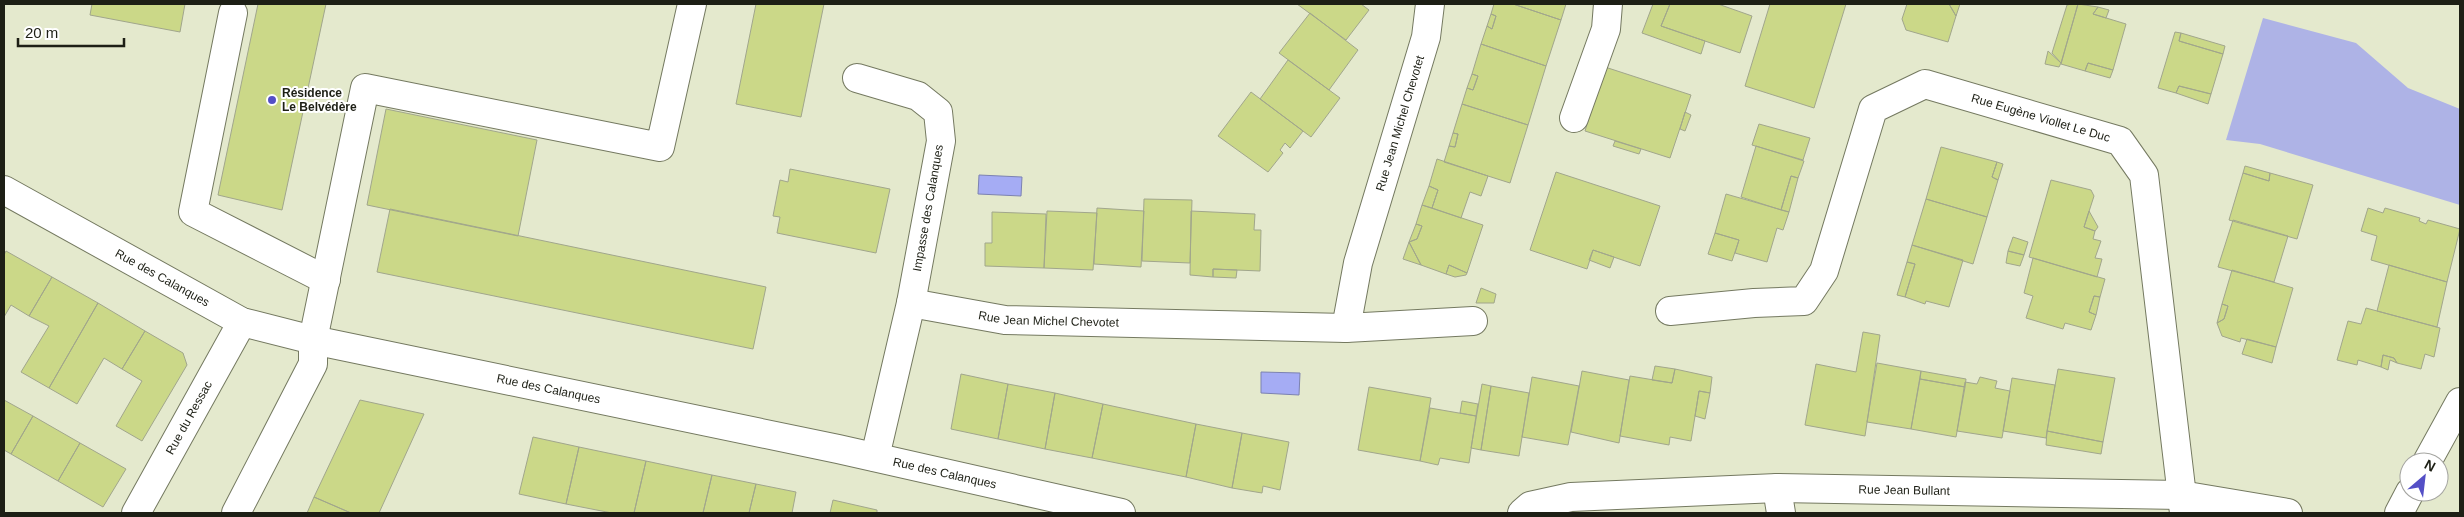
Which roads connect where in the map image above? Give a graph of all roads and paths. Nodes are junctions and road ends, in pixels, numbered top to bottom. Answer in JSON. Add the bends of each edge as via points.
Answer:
{"nodes":[{"id":1,"x":692,"y":4,"type":"edge"},
{"id":2,"x":1430,"y":4,"type":"edge"},
{"id":3,"x":1608,"y":4,"type":"edge"},
{"id":4,"x":233,"y":13,"type":"dead end"},
{"id":5,"x":857,"y":78,"type":"dead end"},
{"id":6,"x":1574,"y":118,"type":"dead end"},
{"id":7,"x":4,"y":190,"type":"edge"},
{"id":8,"x":326,"y":280,"type":"junction"},
{"id":9,"x":911,"y":303,"type":"junction"},
{"id":10,"x":1670,"y":311,"type":"dead end"},
{"id":11,"x":1473,"y":320,"type":"dead end"},
{"id":12,"x":242,"y":322,"type":"junction"},
{"id":13,"x":1346,"y":328,"type":"junction"},
{"id":14,"x":313,"y":340,"type":"junction"},
{"id":15,"x":2460,"y":402,"type":"edge"},
{"id":16,"x":2432,"y":452,"type":"edge"},
{"id":17,"x":875,"y":457,"type":"junction"},
{"id":18,"x":1780,"y":501,"type":"edge"},
{"id":19,"x":2183,"y":504,"type":"edge"},
{"id":20,"x":136,"y":513,"type":"edge"},
{"id":21,"x":236,"y":513,"type":"edge"},
{"id":22,"x":1121,"y":513,"type":"edge"},
{"id":23,"x":1522,"y":513,"type":"edge"},
{"id":24,"x":2288,"y":513,"type":"edge"}],
"edges":[{"from":1,"to":8,"type":"street","via":[[660,147],[365,88]]},
{"from":2,"to":13,"type":"street","name":"Rue Jean Michel Chevotet","via":[[1426,37],[1358,263]]},
{"from":3,"to":6,"type":"street","via":[[1606,29]]},
{"from":4,"to":8,"type":"street","via":[[193,212]]},
{"from":5,"to":9,"type":"street","name":"Impasse des Calanques","via":[[918,96],[938,112],[941,141]]},
{"from":7,"to":12,"type":"street","name":"Rue des Calanques"},
{"from":8,"to":14,"type":"street"},
{"from":9,"to":13,"type":"street","name":"Rue Jean Michel Chevotet","via":[[1005,320]]},
{"from":9,"to":17,"type":"street"},
{"from":10,"to":19,"type":"street","name":"Rue Eugène Viollet Le Duc","via":[[1804,302],[1824,271],[1873,109],[1925,84],[2120,141],[2144,175]]},
{"from":11,"to":13,"type":"street","name":"Rue Jean Michel Chevotet"},
{"from":12,"to":14,"type":"street","name":"Rue des Calanques"},
{"from":12,"to":20,"type":"street","name":"Rue du Ressac"},
{"from":14,"to":17,"type":"street","name":"Rue des Calanques"},
{"from":14,"to":21,"type":"street","via":[[313,364]]},
{"from":15,"to":16,"type":"street"},
{"from":17,"to":22,"type":"street","name":"Rue des Calanques"},
{"from":18,"to":19,"type":"street","name":"Rue Jean Bullant"},
{"from":18,"to":23,"type":"street","name":"Rue Jean Bullant","via":[[1572,497],[1530,506]]},
{"from":19,"to":24,"type":"street","name":"Rue Jean Bullant"}]}
